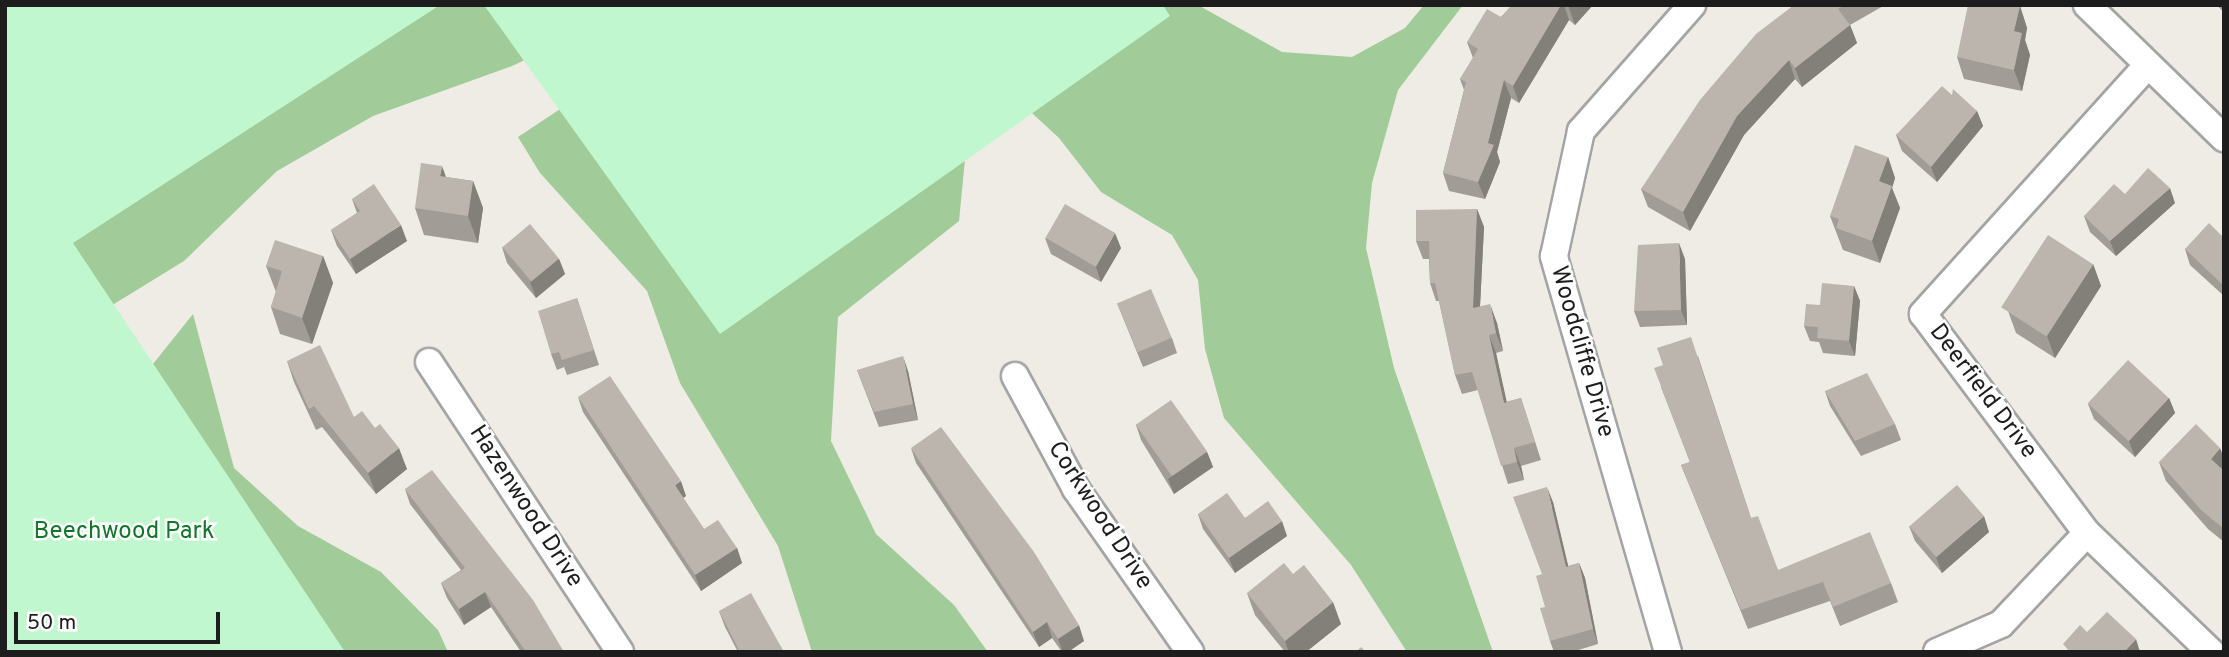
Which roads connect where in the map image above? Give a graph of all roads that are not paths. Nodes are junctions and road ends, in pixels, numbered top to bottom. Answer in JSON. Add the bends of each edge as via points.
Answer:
{"nodes":[{"id":1,"x":1692,"y":5,"type":"edge"},
{"id":2,"x":2087,"y":5,"type":"edge"},
{"id":3,"x":2146,"y":66,"type":"junction"},
{"id":4,"x":2224,"y":138,"type":"edge"},
{"id":5,"x":429,"y":362,"type":"dead end"},
{"id":6,"x":1016,"y":376,"type":"dead end"},
{"id":7,"x":2087,"y":533,"type":"junction"},
{"id":8,"x":620,"y":652,"type":"edge"},
{"id":9,"x":1190,"y":652,"type":"edge"},
{"id":10,"x":1668,"y":652,"type":"edge"},
{"id":11,"x":1937,"y":652,"type":"edge"},
{"id":12,"x":2211,"y":652,"type":"edge"}],
"edges":[{"from":1,"to":10,"type":"street","name":"Woodcliffe Drive","via":[[1581,131],[1553,256]]},
{"from":2,"to":3,"type":"street"},
{"from":3,"to":4,"type":"street"},
{"from":3,"to":7,"type":"street","name":"Deerfield Drive","via":[[1923,314]]},
{"from":5,"to":8,"type":"street","name":"Hazenwood Drive"},
{"from":6,"to":9,"type":"street","name":"Corkwood Drive","via":[[1076,489]]},
{"from":7,"to":11,"type":"street","via":[[2001,624]]},
{"from":7,"to":12,"type":"street","name":"Deerfield Drive"}]}
